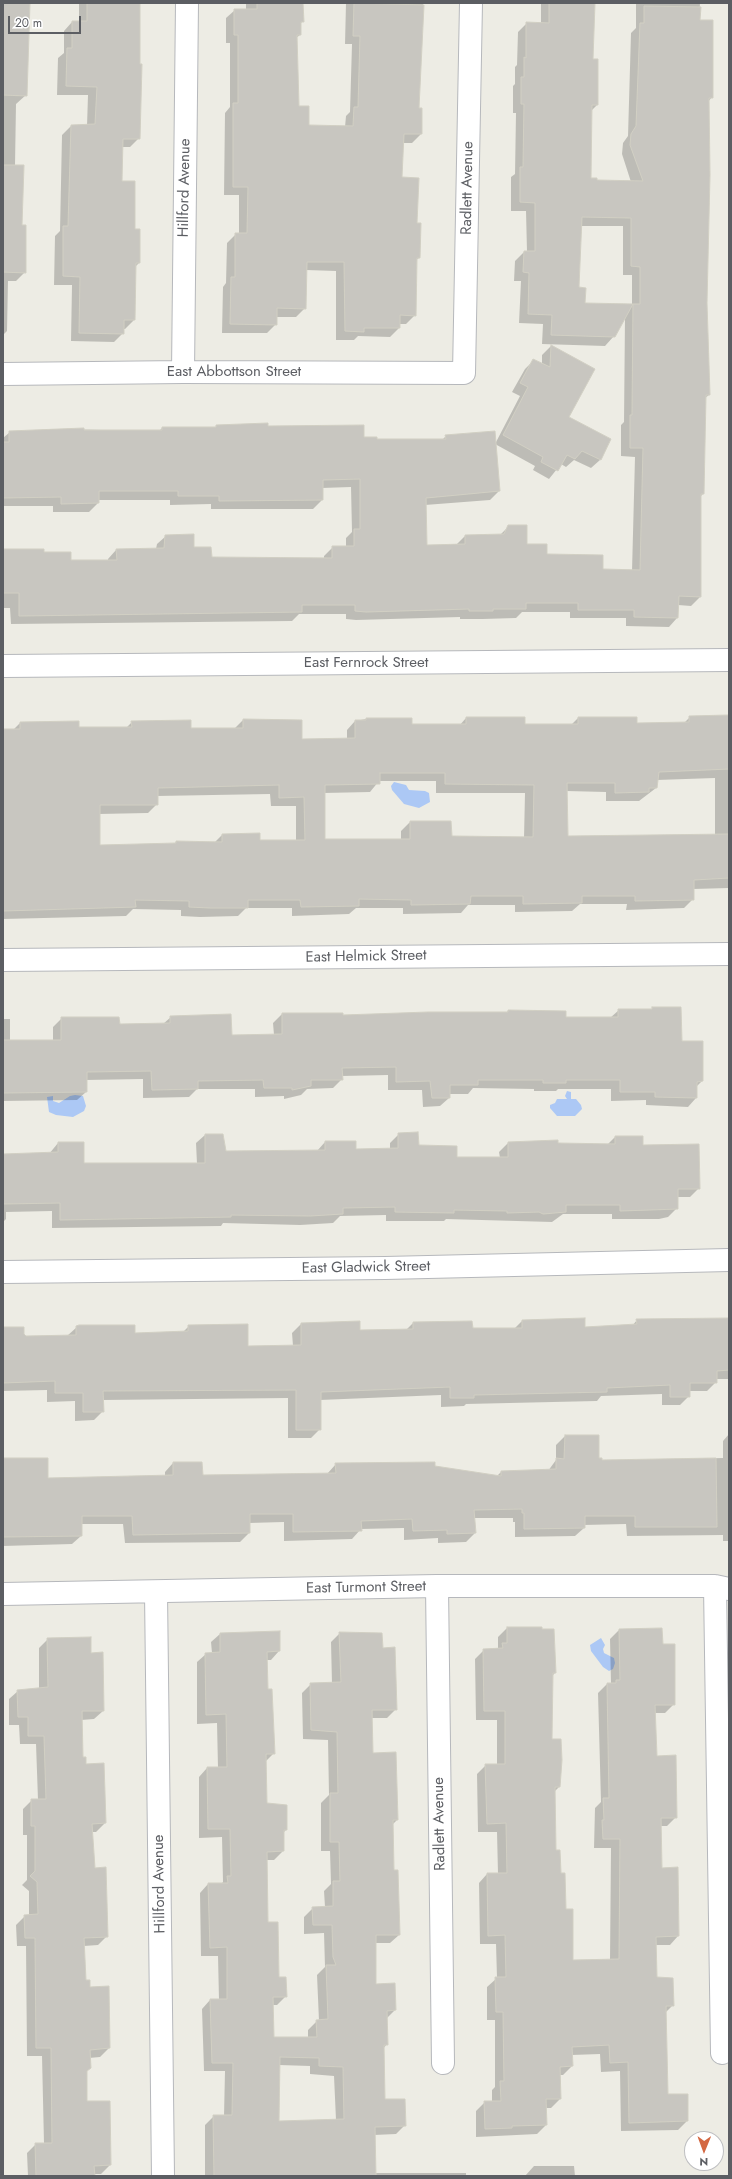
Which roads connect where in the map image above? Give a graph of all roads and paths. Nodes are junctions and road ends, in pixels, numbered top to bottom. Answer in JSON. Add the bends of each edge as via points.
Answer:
{"nodes":[{"id":1,"x":186,"y":3,"type":"edge"},
{"id":2,"x":471,"y":3,"type":"edge"},
{"id":3,"x":183,"y":372,"type":"junction"},
{"id":4,"x":464,"y":373,"type":"joint"},
{"id":5,"x":3,"y":374,"type":"edge"},
{"id":6,"x":729,"y":660,"type":"edge"},
{"id":7,"x":3,"y":666,"type":"edge"},
{"id":8,"x":729,"y":954,"type":"edge"},
{"id":9,"x":3,"y":960,"type":"edge"},
{"id":10,"x":729,"y":1260,"type":"edge"},
{"id":11,"x":3,"y":1272,"type":"edge"},
{"id":12,"x":437,"y":1586,"type":"junction"},
{"id":13,"x":722,"y":1587,"type":"edge"},
{"id":14,"x":156,"y":1592,"type":"junction"},
{"id":15,"x":3,"y":1594,"type":"edge"},
{"id":16,"x":722,"y":2053,"type":"dead end"},
{"id":17,"x":443,"y":2062,"type":"dead end"},
{"id":18,"x":163,"y":2176,"type":"edge"}],
"edges":[{"from":1,"to":3,"type":"street","name":"Hillford Avenue"},
{"from":2,"to":4,"type":"street","name":"Radlett Avenue"},
{"from":3,"to":4,"type":"street","name":"East Abbottson Street"},
{"from":3,"to":5,"type":"street","name":"East Abbottson Street"},
{"from":6,"to":7,"type":"street","name":"East Fernrock Street"},
{"from":8,"to":9,"type":"street","name":"East Helmick Street"},
{"from":10,"to":11,"type":"street","name":"East Gladwick Street","via":[[385,1268]]},
{"from":12,"to":13,"type":"street","name":"East Turmont Street"},
{"from":12,"to":14,"type":"street","name":"East Turmont Street"},
{"from":12,"to":17,"type":"street","name":"Radlett Avenue"},
{"from":13,"to":16,"type":"street"},
{"from":14,"to":15,"type":"street","name":"East Turmont Street"},
{"from":14,"to":18,"type":"street","name":"Hillford Avenue"}]}
